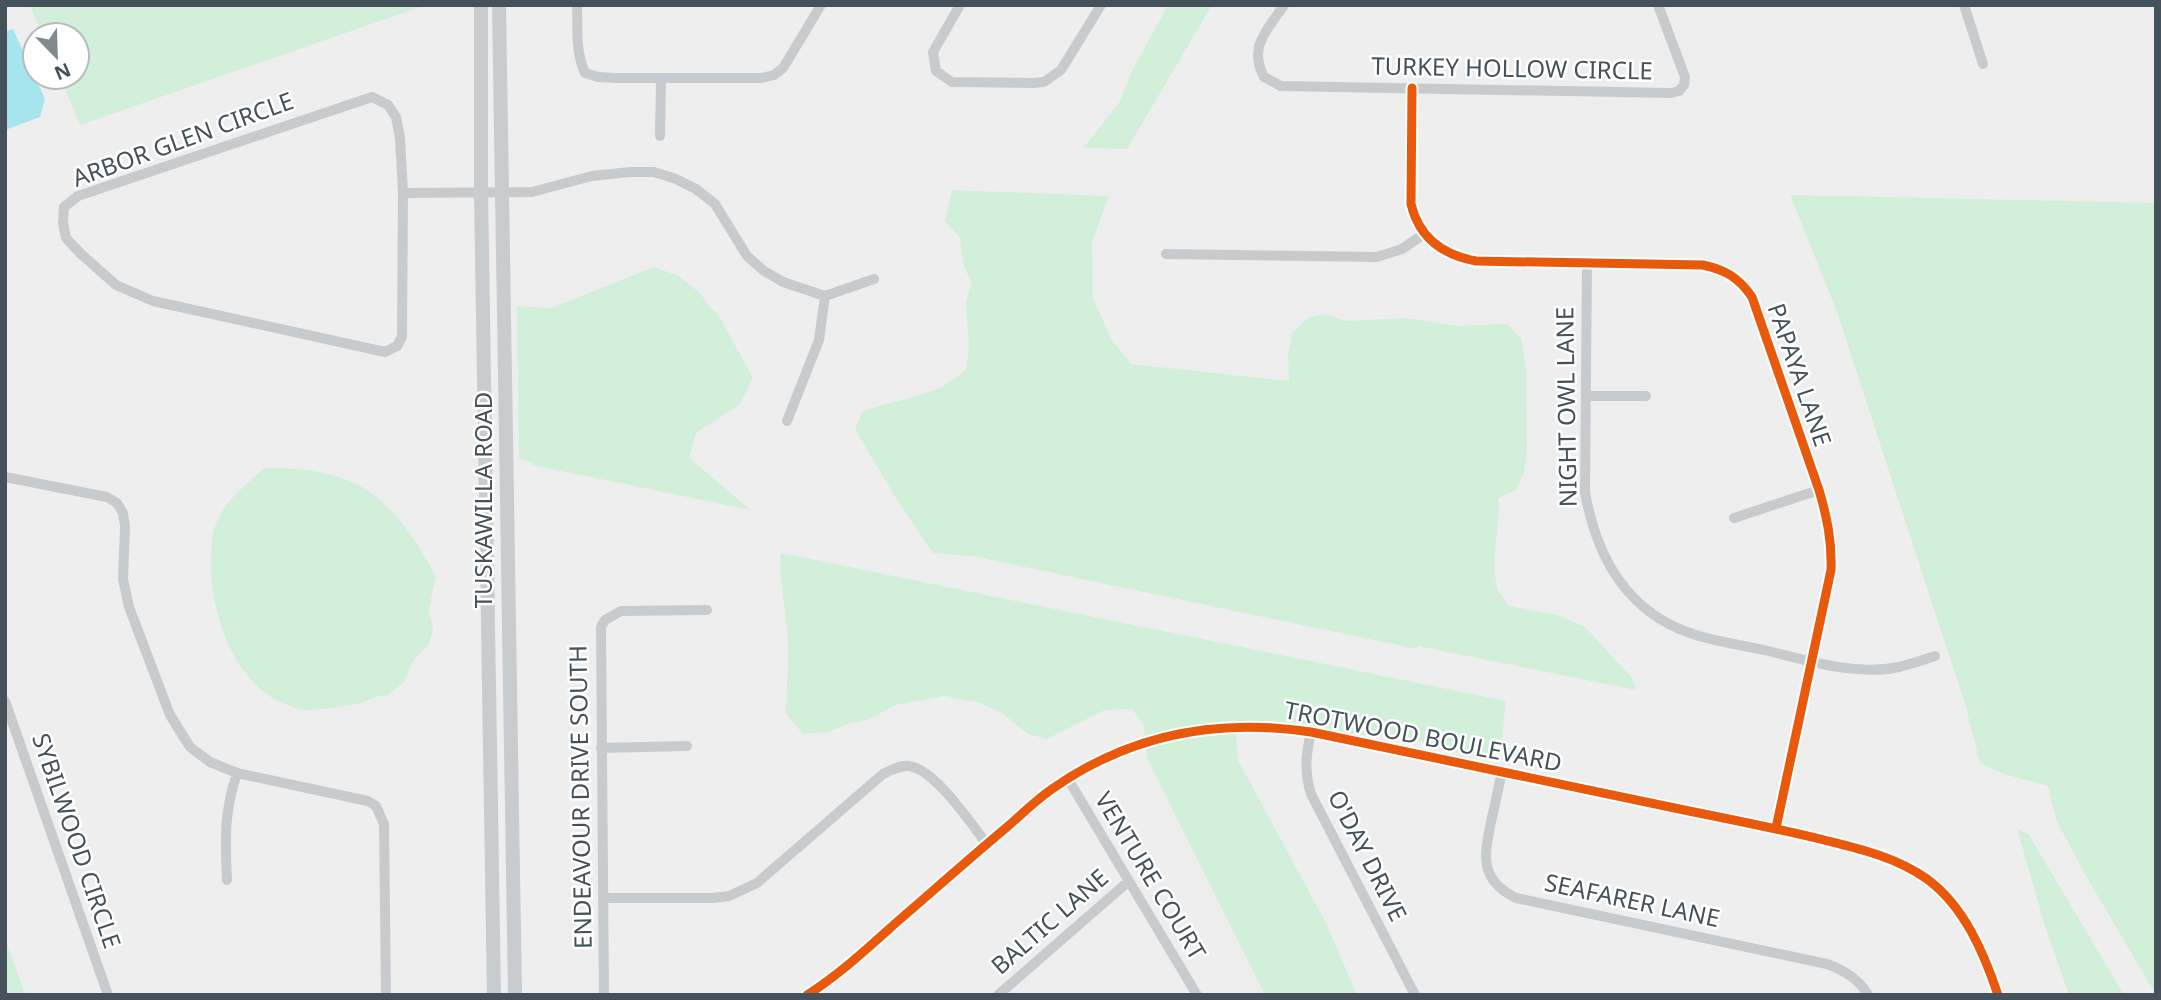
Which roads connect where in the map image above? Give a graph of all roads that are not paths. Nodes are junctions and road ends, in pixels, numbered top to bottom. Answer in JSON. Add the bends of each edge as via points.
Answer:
{"nodes":[{"id":1,"x":481,"y":5,"type":"edge"},
{"id":2,"x":499,"y":5,"type":"edge"},
{"id":3,"x":577,"y":5,"type":"edge"},
{"id":4,"x":821,"y":5,"type":"edge"},
{"id":5,"x":960,"y":5,"type":"edge"},
{"id":6,"x":1101,"y":5,"type":"edge"},
{"id":7,"x":1284,"y":5,"type":"edge"},
{"id":8,"x":1658,"y":5,"type":"edge"},
{"id":9,"x":1964,"y":5,"type":"edge"},
{"id":10,"x":1983,"y":64,"type":"dead end"},
{"id":11,"x":661,"y":78,"type":"junction"},
{"id":12,"x":1412,"y":88,"type":"junction"},
{"id":13,"x":660,"y":136,"type":"dead end"},
{"id":14,"x":403,"y":192,"type":"junction"},
{"id":15,"x":481,"y":193,"type":"junction"},
{"id":16,"x":502,"y":194,"type":"junction"},
{"id":17,"x":1424,"y":234,"type":"junction"},
{"id":18,"x":1166,"y":254,"type":"dead end"},
{"id":19,"x":1587,"y":262,"type":"junction"},
{"id":20,"x":874,"y":279,"type":"dead end"},
{"id":21,"x":825,"y":296,"type":"junction"},
{"id":22,"x":1586,"y":396,"type":"junction"},
{"id":23,"x":1646,"y":397,"type":"dead end"},
{"id":24,"x":787,"y":421,"type":"dead end"},
{"id":25,"x":5,"y":477,"type":"edge"},
{"id":26,"x":1819,"y":489,"type":"junction"},
{"id":27,"x":1734,"y":518,"type":"dead end"},
{"id":28,"x":707,"y":610,"type":"dead end"},
{"id":29,"x":1935,"y":656,"type":"dead end"},
{"id":30,"x":1811,"y":661,"type":"junction"},
{"id":31,"x":5,"y":701,"type":"edge"},
{"id":32,"x":1311,"y":732,"type":"junction"},
{"id":33,"x":687,"y":746,"type":"dead end"},
{"id":34,"x":601,"y":748,"type":"junction"},
{"id":35,"x":1502,"y":772,"type":"junction"},
{"id":36,"x":237,"y":773,"type":"junction"},
{"id":37,"x":1068,"y":779,"type":"junction"},
{"id":38,"x":1776,"y":828,"type":"junction"},
{"id":39,"x":987,"y":844,"type":"junction"},
{"id":40,"x":227,"y":880,"type":"dead end"},
{"id":41,"x":1129,"y":881,"type":"junction"},
{"id":42,"x":604,"y":898,"type":"junction"},
{"id":43,"x":108,"y":995,"type":"edge"},
{"id":44,"x":386,"y":995,"type":"edge"},
{"id":45,"x":494,"y":995,"type":"edge"},
{"id":46,"x":515,"y":995,"type":"edge"},
{"id":47,"x":604,"y":995,"type":"edge"},
{"id":48,"x":807,"y":995,"type":"edge"},
{"id":49,"x":998,"y":995,"type":"edge"},
{"id":50,"x":1197,"y":995,"type":"edge"},
{"id":51,"x":1415,"y":995,"type":"edge"},
{"id":52,"x":1868,"y":995,"type":"edge"},
{"id":53,"x":1998,"y":995,"type":"edge"}],
"edges":[{"from":1,"to":15,"type":"main road","name":"TUSKAWILLA ROAD"},
{"from":2,"to":16,"type":"main road","name":"TUSKAWILLA ROAD"},
{"from":3,"to":11,"type":"street","via":[[578,47],[585,72],[598,77]]},
{"from":4,"to":11,"type":"street","via":[[783,68],[774,75]]},
{"from":5,"to":6,"type":"street","via":[[933,52],[936,71],[952,82],[1033,83],[1044,82],[1061,70]]},
{"from":7,"to":12,"type":"street","name":"TURKEY HOLLOW CIRCLE","via":[[1260,41],[1257,58],[1265,77],[1281,86]]},
{"from":8,"to":12,"type":"street","name":"TURKEY HOLLOW CIRCLE","via":[[1685,77],[1679,91]]},
{"from":9,"to":10,"type":"street"},
{"from":11,"to":13,"type":"street"},
{"from":12,"to":17,"type":"street","name":"PAPAYA LANE","via":[[1410,204]]},
{"from":14,"to":14,"type":"street","name":"ARBOR GLEN CIRCLE","via":[[402,337],[397,346],[384,352],[153,301],[116,285],[66,238],[63,223],[64,207],[78,196],[372,97],[388,105],[396,117]]},
{"from":14,"to":15,"type":"street"},
{"from":15,"to":16,"type":"street"},
{"from":15,"to":45,"type":"main road","name":"TUSKAWILLA ROAD"},
{"from":16,"to":21,"type":"street","via":[[533,192],[592,176],[654,172],[696,189],[715,204],[747,256],[763,270]]},
{"from":16,"to":46,"type":"main road","name":"TUSKAWILLA ROAD"},
{"from":17,"to":18,"type":"street","via":[[1377,257]]},
{"from":17,"to":19,"type":"street","name":"PAPAYA LANE","via":[[1441,249],[1476,261]]},
{"from":19,"to":22,"type":"street","name":"NIGHT OWL LANE"},
{"from":19,"to":26,"type":"street","name":"PAPAYA LANE","via":[[1703,265],[1721,269],[1742,283],[1752,297]]},
{"from":20,"to":21,"type":"street"},
{"from":21,"to":24,"type":"street","via":[[819,341]]},
{"from":22,"to":23,"type":"street"},
{"from":22,"to":30,"type":"street","name":"NIGHT OWL LANE","via":[[1585,492],[1600,550],[1615,577],[1660,619],[1690,633]]},
{"from":25,"to":36,"type":"street","via":[[107,497],[117,503],[125,526],[123,579],[129,607],[170,715],[190,747]]},
{"from":26,"to":27,"type":"street"},
{"from":26,"to":30,"type":"street","name":"PAPAYA LANE","via":[[1832,543],[1831,570]]},
{"from":28,"to":34,"type":"street","name":"ENDEAVOUR DRIVE SOUTH","via":[[621,611],[605,620],[600,639]]},
{"from":29,"to":30,"type":"street","name":"NIGHT OWL LANE","via":[[1871,670]]},
{"from":30,"to":38,"type":"street","name":"PAPAYA LANE"},
{"from":31,"to":43,"type":"street","name":"SYBILWOOD CIRCLE"},
{"from":32,"to":35,"type":"street","name":"TROTWOOD BOULEVARD"},
{"from":32,"to":37,"type":"street","name":"TROTWOOD BOULEVARD","via":[[1270,726],[1176,734],[1121,751]]},
{"from":32,"to":51,"type":"street","name":"O'DAY DRIVE","via":[[1305,758],[1311,794]]},
{"from":33,"to":34,"type":"street"},
{"from":34,"to":42,"type":"street","name":"ENDEAVOUR DRIVE SOUTH"},
{"from":35,"to":38,"type":"street","name":"TROTWOOD BOULEVARD"},
{"from":35,"to":52,"type":"street","name":"SEAFARER LANE","via":[[1485,854],[1488,873],[1507,894],[1827,964],[1853,977]]},
{"from":36,"to":40,"type":"street","via":[[228,800]]},
{"from":36,"to":44,"type":"street","via":[[376,806],[384,824]]},
{"from":37,"to":39,"type":"street","name":"TROTWOOD BOULEVARD"},
{"from":37,"to":41,"type":"street","name":"VENTURE COURT"},
{"from":38,"to":53,"type":"street","name":"TROTWOOD BOULEVARD","via":[[1868,851],[1930,881],[1975,938]]},
{"from":39,"to":42,"type":"street","via":[[933,778],[909,766],[895,767],[742,891],[713,898]]},
{"from":39,"to":48,"type":"street","name":"TROTWOOD BOULEVARD","via":[[838,974]]},
{"from":41,"to":49,"type":"street","name":"BALTIC LANE"},
{"from":41,"to":50,"type":"street","name":"VENTURE COURT"},
{"from":42,"to":47,"type":"street","name":"ENDEAVOUR DRIVE SOUTH"}]}
